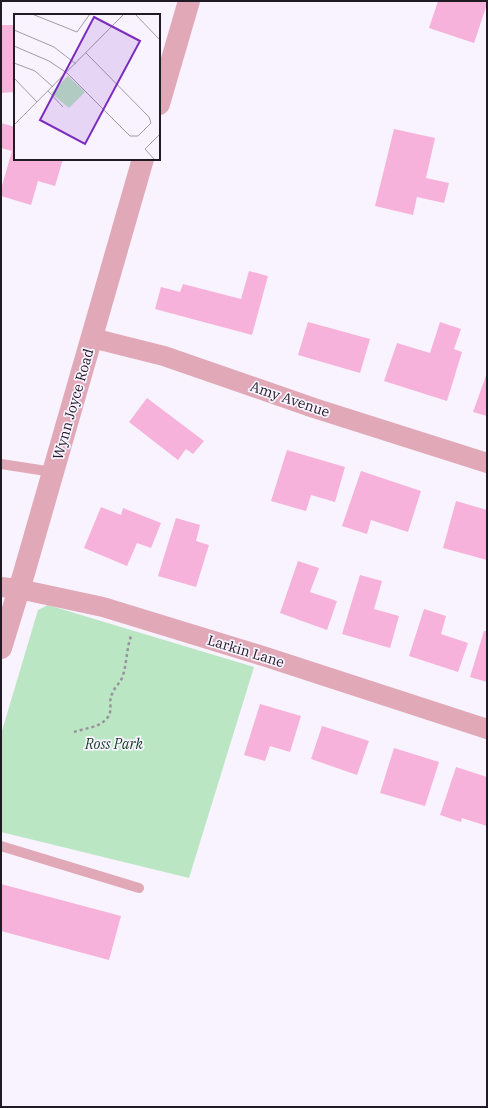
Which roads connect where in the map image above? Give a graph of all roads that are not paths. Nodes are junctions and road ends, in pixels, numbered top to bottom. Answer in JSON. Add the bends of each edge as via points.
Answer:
{"nodes":[{"id":1,"x":189,"y":1,"type":"edge"},
{"id":2,"x":160,"y":101,"type":"edge"},
{"id":3,"x":143,"y":160,"type":"edge"},
{"id":4,"x":92,"y":338,"type":"junction"},
{"id":5,"x":487,"y":462,"type":"edge"},
{"id":6,"x":1,"y":464,"type":"edge"},
{"id":7,"x":53,"y":472,"type":"junction"},
{"id":8,"x":10,"y":588,"type":"edge"},
{"id":9,"x":1,"y":648,"type":"edge"},
{"id":10,"x":487,"y":729,"type":"edge"},
{"id":11,"x":1,"y":846,"type":"edge"},
{"id":12,"x":139,"y":888,"type":"dead end"}],
"edges":[{"from":1,"to":2,"type":"street"},
{"from":3,"to":4,"type":"street","name":"Wynn Joyce Road"},
{"from":4,"to":5,"type":"street","name":"Amy Avenue","via":[[164,356],[314,408]]},
{"from":4,"to":7,"type":"street","name":"Wynn Joyce Road"},
{"from":6,"to":7,"type":"lane"},
{"from":7,"to":8,"type":"street","name":"Wynn Joyce Road"},
{"from":8,"to":9,"type":"street","name":"Wynn Joyce Road"},
{"from":8,"to":10,"type":"street","name":"Larkin Lane","via":[[111,609]]},
{"from":11,"to":12,"type":"lane"}]}
